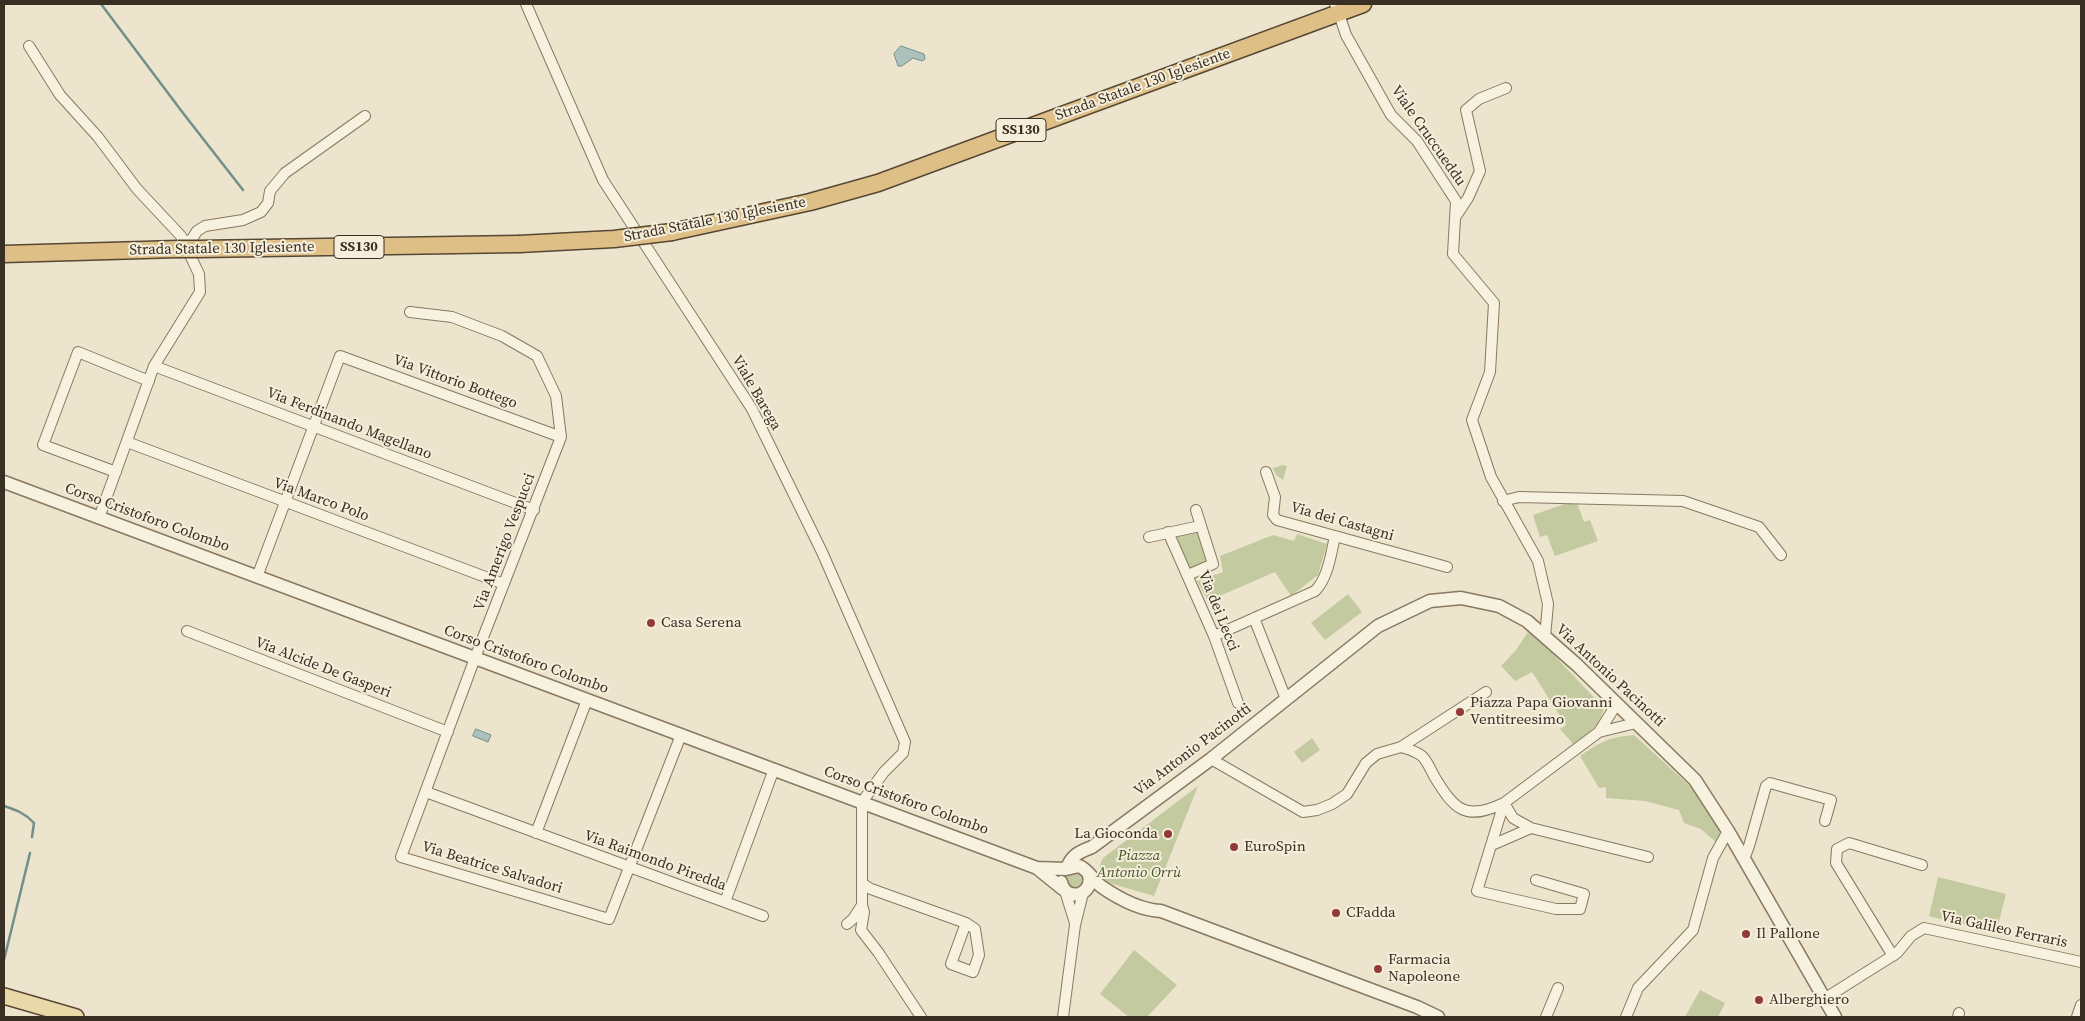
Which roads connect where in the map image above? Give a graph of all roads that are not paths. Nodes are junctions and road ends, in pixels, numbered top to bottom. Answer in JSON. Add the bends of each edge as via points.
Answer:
{"nodes":[{"id":1,"x":526,"y":4,"type":"edge"},
{"id":2,"x":1362,"y":4,"type":"edge"},
{"id":3,"x":1340,"y":17,"type":"dead end"},
{"id":4,"x":29,"y":46,"type":"dead end"},
{"id":5,"x":1506,"y":88,"type":"dead end"},
{"id":6,"x":365,"y":116,"type":"dead end"},
{"id":7,"x":1455,"y":217,"type":"junction"},
{"id":8,"x":187,"y":247,"type":"junction"},
{"id":9,"x":4,"y":254,"type":"edge"},
{"id":10,"x":410,"y":312,"type":"dead end"},
{"id":11,"x":154,"y":366,"type":"junction"},
{"id":12,"x":149,"y":381,"type":"junction"},
{"id":13,"x":313,"y":427,"type":"junction"},
{"id":14,"x":561,"y":437,"type":"junction"},
{"id":15,"x":127,"y":442,"type":"junction"},
{"id":16,"x":116,"y":472,"type":"junction"},
{"id":17,"x":1266,"y":472,"type":"dead end"},
{"id":18,"x":4,"y":482,"type":"edge"},
{"id":19,"x":1503,"y":502,"type":"junction"},
{"id":20,"x":285,"y":503,"type":"junction"},
{"id":21,"x":534,"y":510,"type":"junction"},
{"id":22,"x":1196,"y":510,"type":"dead end"},
{"id":23,"x":99,"y":518,"type":"junction"},
{"id":24,"x":1200,"y":526,"type":"junction"},
{"id":25,"x":1168,"y":532,"type":"junction"},
{"id":26,"x":1335,"y":536,"type":"junction"},
{"id":27,"x":1149,"y":537,"type":"dead end"},
{"id":28,"x":1780,"y":555,"type":"dead end"},
{"id":29,"x":1448,"y":567,"type":"dead end"},
{"id":30,"x":1188,"y":575,"type":"junction"},
{"id":31,"x":257,"y":577,"type":"junction"},
{"id":32,"x":504,"y":584,"type":"junction"},
{"id":33,"x":1254,"y":618,"type":"junction"},
{"id":34,"x":187,"y":631,"type":"dead end"},
{"id":35,"x":1214,"y":636,"type":"junction"},
{"id":36,"x":1545,"y":637,"type":"junction"},
{"id":37,"x":475,"y":658,"type":"junction"},
{"id":38,"x":1486,"y":692,"type":"dead end"},
{"id":39,"x":1286,"y":699,"type":"junction"},
{"id":40,"x":586,"y":700,"type":"junction"},
{"id":41,"x":1238,"y":703,"type":"dead end"},
{"id":42,"x":1616,"y":705,"type":"junction"},
{"id":43,"x":1636,"y":723,"type":"junction"},
{"id":44,"x":448,"y":732,"type":"junction"},
{"id":45,"x":1599,"y":732,"type":"junction"},
{"id":46,"x":681,"y":735,"type":"junction"},
{"id":47,"x":1401,"y":747,"type":"junction"},
{"id":48,"x":1211,"y":759,"type":"junction"},
{"id":49,"x":774,"y":769,"type":"junction"},
{"id":50,"x":426,"y":792,"type":"junction"},
{"id":51,"x":862,"y":802,"type":"junction"},
{"id":52,"x":1504,"y":803,"type":"junction"},
{"id":53,"x":1825,"y":822,"type":"dead end"},
{"id":54,"x":1531,"y":828,"type":"junction"},
{"id":55,"x":1728,"y":831,"type":"junction"},
{"id":56,"x":536,"y":833,"type":"junction"},
{"id":57,"x":1492,"y":846,"type":"junction"},
{"id":58,"x":1092,"y":847,"type":"junction"},
{"id":59,"x":1648,"y":857,"type":"dead end"},
{"id":60,"x":1744,"y":859,"type":"junction"},
{"id":61,"x":1922,"y":864,"type":"dead end"},
{"id":62,"x":628,"y":867,"type":"junction"},
{"id":63,"x":1037,"y":868,"type":"junction"},
{"id":64,"x":1067,"y":868,"type":"junction"},
{"id":65,"x":1088,"y":873,"type":"junction"},
{"id":66,"x":1536,"y":880,"type":"dead end"},
{"id":67,"x":863,"y":884,"type":"junction"},
{"id":68,"x":1064,"y":890,"type":"junction"},
{"id":69,"x":1083,"y":893,"type":"junction"},
{"id":70,"x":1128,"y":901,"type":"junction"},
{"id":71,"x":725,"y":902,"type":"junction"},
{"id":72,"x":862,"y":905,"type":"junction"},
{"id":73,"x":763,"y":916,"type":"dead end"},
{"id":74,"x":966,"y":923,"type":"junction"},
{"id":75,"x":847,"y":924,"type":"dead end"},
{"id":76,"x":1075,"y":925,"type":"junction"},
{"id":77,"x":1893,"y":956,"type":"junction"},
{"id":78,"x":2081,"y":962,"type":"edge"},
{"id":79,"x":1558,"y":988,"type":"dead end"},
{"id":80,"x":5,"y":996,"type":"edge"},
{"id":81,"x":1824,"y":998,"type":"junction"},
{"id":82,"x":2081,"y":1005,"type":"edge"},
{"id":83,"x":76,"y":1017,"type":"edge"},
{"id":84,"x":921,"y":1017,"type":"edge"},
{"id":85,"x":1064,"y":1017,"type":"edge"},
{"id":86,"x":1437,"y":1017,"type":"edge"},
{"id":87,"x":1546,"y":1017,"type":"edge"},
{"id":88,"x":1626,"y":1017,"type":"edge"},
{"id":89,"x":1835,"y":1017,"type":"edge"},
{"id":90,"x":2077,"y":1017,"type":"edge"}],
"edges":[{"from":1,"to":51,"type":"street","name":"Viale Barega","via":[[603,180],[752,409],[822,552],[905,742],[903,754],[884,772]]},
{"from":2,"to":8,"type":"highway","name":"Strada Statale 130 Iglesiente","number":"SS130","bridge":true,"via":[[878,183],[801,205],[672,232],[519,244]]},
{"from":3,"to":7,"type":"street","name":"Viale Cruccueddu","via":[[1346,35],[1391,115],[1417,141],[1456,201]]},
{"from":4,"to":8,"type":"street","via":[[60,95]]},
{"from":5,"to":7,"type":"street","via":[[1479,99],[1466,110],[1480,171]]},
{"from":6,"to":8,"type":"street","via":[[285,173],[270,192],[268,203],[261,212],[243,220],[205,226],[197,231]]},
{"from":7,"to":19,"type":"street","name":"Viale Cruccueddu","via":[[1453,254],[1494,303],[1490,372],[1472,420],[1491,478]]},
{"from":8,"to":9,"type":"highway","name":"Strada Statale 130 Iglesiente","number":"SS130"},
{"from":8,"to":11,"type":"street","via":[[200,274],[200,292]]},
{"from":10,"to":14,"type":"street","via":[[452,317],[502,336],[537,356],[556,396]]},
{"from":11,"to":12,"type":"street"},
{"from":11,"to":13,"type":"street","name":"Via Ferdinando Magellano"},
{"from":12,"to":15,"type":"street"},
{"from":12,"to":16,"type":"street","via":[[78,352],[43,445]]},
{"from":13,"to":14,"type":"street","name":"Via Vittorio Bottego","via":[[340,356]]},
{"from":13,"to":20,"type":"street"},
{"from":13,"to":21,"type":"street","name":"Via Ferdinando Magellano"},
{"from":14,"to":21,"type":"street","name":"Via Amerigo Vespucci"},
{"from":15,"to":16,"type":"street"},
{"from":15,"to":20,"type":"street","name":"Via Marco Polo"},
{"from":16,"to":23,"type":"street"},
{"from":17,"to":26,"type":"street","name":"Via dei Castagni","via":[[1275,498],[1273,515],[1277,520]]},
{"from":18,"to":23,"type":"street","name":"Corso Cristoforo Colombo"},
{"from":19,"to":28,"type":"street","via":[[1519,497],[1683,501],[1759,527]]},
{"from":19,"to":36,"type":"street","name":"Viale Cruccueddu","via":[[1538,561],[1548,604]]},
{"from":20,"to":31,"type":"street"},
{"from":20,"to":32,"type":"street","name":"Via Marco Polo"},
{"from":21,"to":32,"type":"street","name":"Via Amerigo Vespucci"},
{"from":22,"to":24,"type":"street"},
{"from":23,"to":31,"type":"street","name":"Corso Cristoforo Colombo"},
{"from":24,"to":25,"type":"street"},
{"from":24,"to":30,"type":"street","via":[[1213,564]]},
{"from":25,"to":27,"type":"street"},
{"from":25,"to":30,"type":"street","name":"Via dei Lecci"},
{"from":26,"to":29,"type":"street","name":"Via dei Castagni"},
{"from":26,"to":33,"type":"street","via":[[1320,586],[1309,595]]},
{"from":30,"to":35,"type":"street","name":"Via dei Lecci"},
{"from":31,"to":37,"type":"street","name":"Corso Cristoforo Colombo"},
{"from":32,"to":37,"type":"street","name":"Via Amerigo Vespucci"},
{"from":33,"to":35,"type":"street"},
{"from":33,"to":39,"type":"street"},
{"from":34,"to":44,"type":"street","name":"Via Alcide De Gasperi"},
{"from":35,"to":41,"type":"street","name":"Via dei Lecci"},
{"from":36,"to":39,"type":"street","name":"Via Antonio Pacinotti","via":[[1527,621],[1499,606],[1461,598],[1430,601],[1378,626]]},
{"from":36,"to":42,"type":"street","name":"Via Antonio Pacinotti"},
{"from":37,"to":40,"type":"street","name":"Corso Cristoforo Colombo"},
{"from":37,"to":44,"type":"street","name":"Via Amerigo Vespucci"},
{"from":38,"to":47,"type":"street"},
{"from":39,"to":48,"type":"street","name":"Via Antonio Pacinotti"},
{"from":40,"to":46,"type":"street","name":"Corso Cristoforo Colombo"},
{"from":40,"to":56,"type":"street"},
{"from":42,"to":43,"type":"street","name":"Via Antonio Pacinotti"},
{"from":42,"to":45,"type":"street"},
{"from":43,"to":45,"type":"street"},
{"from":43,"to":55,"type":"street","name":"Via Antonio Pacinotti","via":[[1696,780]]},
{"from":44,"to":50,"type":"street","name":"Via Beatrice Salvadori"},
{"from":45,"to":52,"type":"street"},
{"from":46,"to":49,"type":"street","name":"Corso Cristoforo Colombo"},
{"from":46,"to":62,"type":"street"},
{"from":47,"to":48,"type":"street","via":[[1377,754],[1366,763],[1347,794],[1332,804],[1303,812]]},
{"from":47,"to":52,"type":"street","via":[[1423,757],[1446,796],[1458,807],[1474,813]]},
{"from":48,"to":58,"type":"street","name":"Via Antonio Pacinotti"},
{"from":49,"to":51,"type":"street","name":"Corso Cristoforo Colombo"},
{"from":49,"to":71,"type":"street"},
{"from":50,"to":56,"type":"street","name":"Via Raimondo Piredda"},
{"from":50,"to":62,"type":"street","name":"Via Beatrice Salvadori","via":[[401,857],[609,919]]},
{"from":51,"to":63,"type":"street","name":"Corso Cristoforo Colombo"},
{"from":51,"to":67,"type":"street"},
{"from":52,"to":54,"type":"street","via":[[1513,818]]},
{"from":52,"to":57,"type":"street"},
{"from":53,"to":60,"type":"street","via":[[1832,800],[1770,783],[1766,786]]},
{"from":54,"to":57,"type":"street"},
{"from":54,"to":59,"type":"street"},
{"from":55,"to":60,"type":"street","name":"Via Antonio Pacinotti"},
{"from":55,"to":88,"type":"street","via":[[1713,858],[1693,930],[1638,988]]},
{"from":56,"to":62,"type":"street","name":"Via Raimondo Piredda"},
{"from":57,"to":66,"type":"street","via":[[1477,891],[1556,908],[1580,909],[1584,894]]},
{"from":58,"to":64,"type":"street","name":"Via Antonio Pacinotti","via":[[1071,858]]},
{"from":58,"to":65,"type":"street","via":[[1086,860]]},
{"from":60,"to":81,"type":"street","name":"Via Antonio Pacinotti"},
{"from":61,"to":77,"type":"street","via":[[1849,843],[1837,849],[1836,863]]},
{"from":62,"to":71,"type":"street","name":"Via Raimondo Piredda"},
{"from":63,"to":64,"type":"street","name":"Corso Cristoforo Colombo"},
{"from":63,"to":68,"type":"street","name":"Corso Cristoforo Colombo"},
{"from":64,"to":65,"type":"street","name":"Corso Cristoforo Colombo","via":[[1078,866]]},
{"from":64,"to":68,"type":"street","via":[[1061,876]]},
{"from":65,"to":69,"type":"street","via":[[1089,885]]},
{"from":65,"to":70,"type":"street","name":"Corso Cristoforo Colombo","via":[[1102,887]]},
{"from":67,"to":72,"type":"street"},
{"from":67,"to":74,"type":"street"},
{"from":68,"to":69,"type":"street","name":"Corso Cristoforo Colombo","via":[[1072,894]]},
{"from":68,"to":76,"type":"street"},
{"from":69,"to":70,"type":"street","name":"Corso Cristoforo Colombo"},
{"from":69,"to":76,"type":"street"},
{"from":70,"to":86,"type":"street","name":"Corso Cristoforo Colombo","via":[[1270,951]]},
{"from":71,"to":73,"type":"street","name":"Via Raimondo Piredda"},
{"from":72,"to":75,"type":"street"},
{"from":72,"to":84,"type":"street","via":[[861,930]]},
{"from":74,"to":74,"type":"street","via":[[951,964],[973,972],[979,955],[978,940],[975,928]]},
{"from":76,"to":85,"type":"street"},
{"from":77,"to":78,"type":"street","name":"Via Galileo Ferraris","via":[[1924,928]]},
{"from":77,"to":81,"type":"street","name":"Via Galileo Ferraris"},
{"from":79,"to":87,"type":"street"},
{"from":80,"to":83,"type":"main road"},
{"from":81,"to":89,"type":"street","name":"Via Antonio Pacinotti"},
{"from":82,"to":90,"type":"street"}]}
